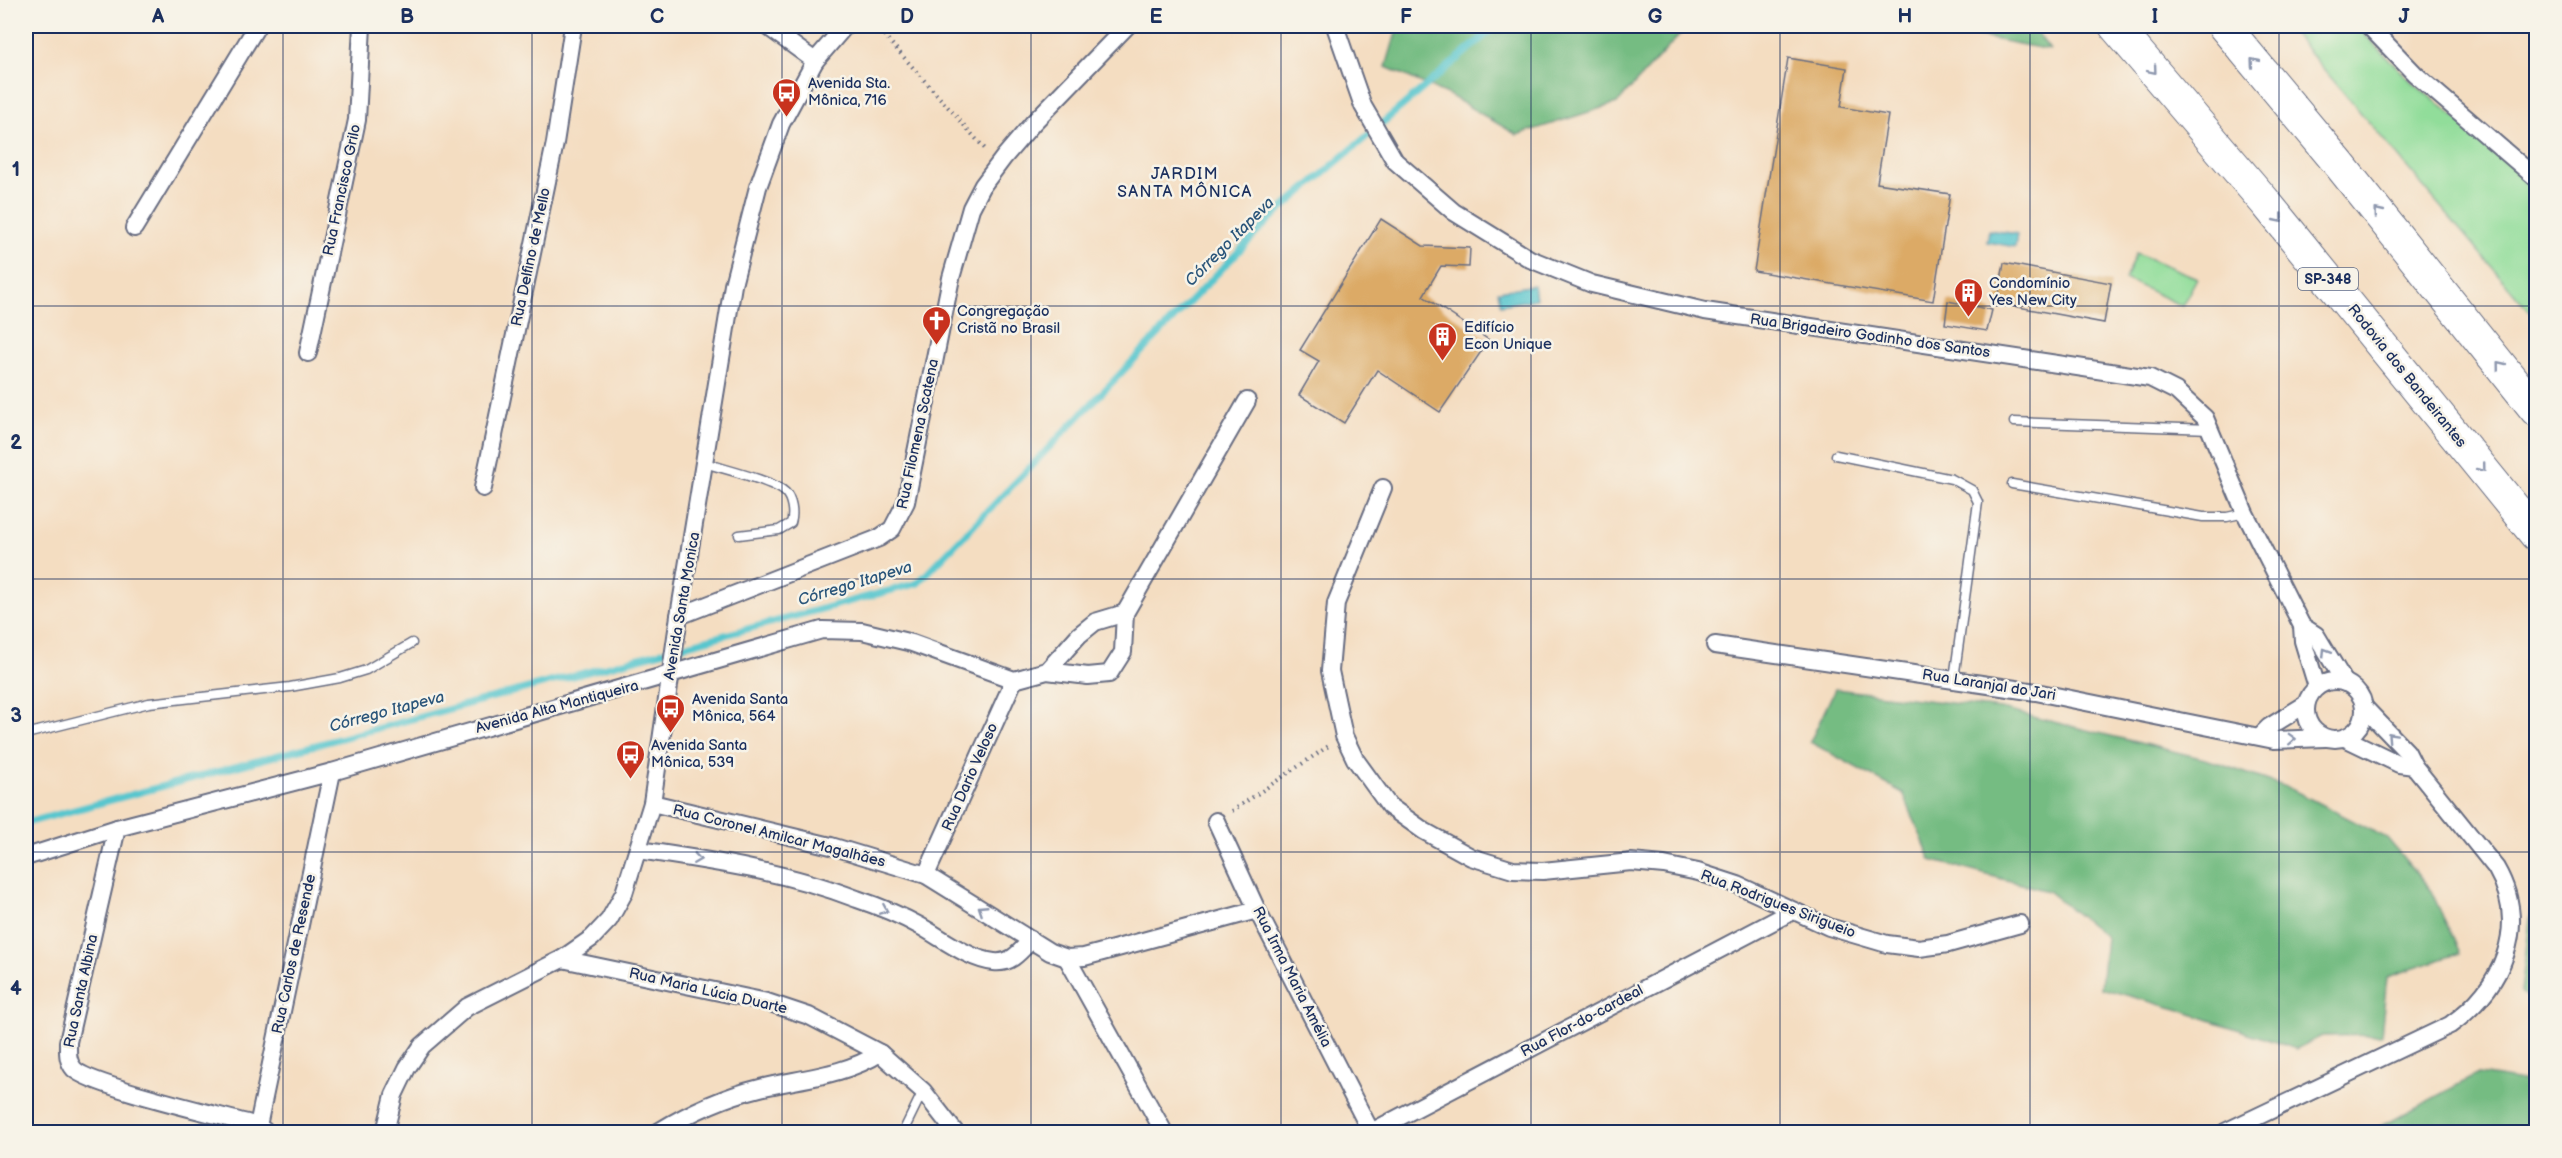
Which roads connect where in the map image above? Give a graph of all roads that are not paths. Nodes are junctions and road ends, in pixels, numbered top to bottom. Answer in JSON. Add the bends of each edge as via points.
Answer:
{"nodes":[{"id":1,"x":257,"y":26,"type":"edge"},
{"id":2,"x":363,"y":26,"type":"edge"},
{"id":3,"x":573,"y":26,"type":"edge"},
{"id":4,"x":767,"y":26,"type":"edge"},
{"id":5,"x":845,"y":26,"type":"edge"},
{"id":6,"x":1127,"y":26,"type":"edge"},
{"id":7,"x":1335,"y":26,"type":"edge"},
{"id":8,"x":2115,"y":26,"type":"edge"},
{"id":9,"x":2224,"y":26,"type":"edge"},
{"id":10,"x":2369,"y":26,"type":"edge"},
{"id":11,"x":815,"y":61,"type":"junction"},
{"id":12,"x":2536,"y":178,"type":"edge"},
{"id":13,"x":134,"y":228,"type":"dead end"},
{"id":14,"x":308,"y":353,"type":"dead end"},
{"id":15,"x":1247,"y":401,"type":"dead end"},
{"id":16,"x":2536,"y":410,"type":"edge"},
{"id":17,"x":2014,"y":422,"type":"dead end"},
{"id":18,"x":2211,"y":429,"type":"junction"},
{"id":19,"x":1836,"y":455,"type":"dead end"},
{"id":20,"x":705,"y":464,"type":"junction"},
{"id":21,"x":2012,"y":484,"type":"dead end"},
{"id":22,"x":483,"y":488,"type":"dead end"},
{"id":23,"x":1383,"y":488,"type":"dead end"},
{"id":24,"x":2245,"y":513,"type":"junction"},
{"id":25,"x":739,"y":535,"type":"dead end"},
{"id":26,"x":2536,"y":535,"type":"edge"},
{"id":27,"x":1125,"y":613,"type":"junction"},
{"id":28,"x":679,"y":616,"type":"junction"},
{"id":29,"x":2302,"y":626,"type":"junction"},
{"id":30,"x":412,"y":643,"type":"dead end"},
{"id":31,"x":1715,"y":645,"type":"dead end"},
{"id":32,"x":671,"y":670,"type":"junction"},
{"id":33,"x":1047,"y":671,"type":"junction"},
{"id":34,"x":1954,"y":679,"type":"junction"},
{"id":35,"x":1014,"y":680,"type":"junction"},
{"id":36,"x":2345,"y":683,"type":"junction"},
{"id":37,"x":2318,"y":687,"type":"junction"},
{"id":38,"x":2306,"y":704,"type":"junction"},
{"id":39,"x":2365,"y":708,"type":"junction"},
{"id":40,"x":26,"y":734,"type":"edge"},
{"id":41,"x":2260,"y":736,"type":"junction"},
{"id":42,"x":2325,"y":738,"type":"junction"},
{"id":43,"x":2345,"y":738,"type":"junction"},
{"id":44,"x":2414,"y":766,"type":"junction"},
{"id":45,"x":332,"y":772,"type":"junction"},
{"id":46,"x":652,"y":803,"type":"junction"},
{"id":47,"x":1216,"y":821,"type":"road end"},
{"id":48,"x":117,"y":828,"type":"junction"},
{"id":49,"x":639,"y":850,"type":"junction"},
{"id":50,"x":26,"y":857,"type":"edge"},
{"id":51,"x":926,"y":875,"type":"junction"},
{"id":52,"x":1257,"y":910,"type":"junction"},
{"id":53,"x":1793,"y":910,"type":"junction"},
{"id":54,"x":2020,"y":924,"type":"dead end"},
{"id":55,"x":1031,"y":940,"type":"junction"},
{"id":56,"x":1067,"y":958,"type":"junction"},
{"id":57,"x":562,"y":959,"type":"junction"},
{"id":58,"x":880,"y":1053,"type":"junction"},
{"id":59,"x":923,"y":1090,"type":"junction"},
{"id":60,"x":262,"y":1129,"type":"edge"},
{"id":61,"x":386,"y":1132,"type":"edge"},
{"id":62,"x":658,"y":1132,"type":"edge"},
{"id":63,"x":903,"y":1132,"type":"edge"},
{"id":64,"x":955,"y":1132,"type":"edge"},
{"id":65,"x":1164,"y":1132,"type":"edge"},
{"id":66,"x":1371,"y":1132,"type":"edge"},
{"id":67,"x":2225,"y":1132,"type":"edge"}],
"edges":[{"from":1,"to":13,"type":"street"},
{"from":2,"to":14,"type":"street","name":"Rua Francisco Grilo","via":[[357,120]]},
{"from":3,"to":22,"type":"street","name":"Rua Delfino de Mello","via":[[555,143]]},
{"from":4,"to":11,"type":"street"},
{"from":5,"to":11,"type":"street","name":"Avenida Santa Monica"},
{"from":6,"to":28,"type":"street","name":"Rua Filomena Scatena","via":[[1033,123],[983,185],[971,208],[951,278],[906,502],[892,529],[879,538]]},
{"from":7,"to":18,"type":"street","name":"Rua Brigadeiro Godinho dos Santos","via":[[1366,110],[1395,161],[1454,213],[1530,259],[1592,284],[1705,311],[2150,378],[2188,400]]},
{"from":8,"to":26,"type":"highway","name":"Rodovia dos Bandeirantes","number":"SP-348","one_way":true,"via":[[2266,203]]},
{"from":16,"to":9,"type":"highway","one_way":true},
{"from":10,"to":12,"type":"street","via":[[2415,74]]},
{"from":11,"to":20,"type":"street","name":"Avenida Santa Monica","via":[[781,124],[758,187],[733,285]]},
{"from":15,"to":27,"type":"street"},
{"from":17,"to":18,"type":"lane"},
{"from":18,"to":24,"type":"street","name":"Rua Brigadeiro Godinho dos Santos"},
{"from":19,"to":34,"type":"lane","via":[[1952,479],[1972,490],[1978,502]]},
{"from":20,"to":25,"type":"lane","via":[[776,486],[789,496],[791,524],[779,530]]},
{"from":20,"to":28,"type":"street","name":"Avenida Santa Monica"},
{"from":21,"to":24,"type":"lane","via":[[2204,518]]},
{"from":23,"to":53,"type":"street","name":"Rua Rodrigues Sirigueio","via":[[1336,603],[1330,671],[1344,736],[1355,759],[1389,806],[1471,857],[1512,870],[1543,871],[1631,862],[1664,865],[1737,885]]},
{"from":24,"to":29,"type":"street","name":"Rua Brigadeiro Godinho dos Santos"},
{"from":27,"to":33,"type":"street","via":[[1095,622]]},
{"from":27,"to":33,"type":"street","via":[[1123,652],[1110,674],[1088,676]]},
{"from":28,"to":32,"type":"street","name":"Avenida Santa Monica"},
{"from":36,"to":29,"type":"street","name":"Rua Brigadeiro Godinho dos Santos","one_way":true,"via":[[2316,635]]},
{"from":29,"to":37,"type":"street","name":"Rua Brigadeiro Godinho dos Santos"},
{"from":30,"to":40,"type":"lane","via":[[366,670],[340,678],[149,703]]},
{"from":31,"to":34,"type":"street","name":"Rua Laranjal do Jari"},
{"from":32,"to":35,"type":"street","name":"Avenida Alta Mantiqueira","via":[[822,630],[862,631],[912,643]]},
{"from":32,"to":45,"type":"street","name":"Avenida Alta Mantiqueira"},
{"from":32,"to":46,"type":"street","name":"Avenida Santa Monica"},
{"from":33,"to":35,"type":"street"},
{"from":34,"to":41,"type":"street","name":"Rua Laranjal do Jari"},
{"from":35,"to":51,"type":"street","name":"Rua Dario Veloso"},
{"from":36,"to":37,"type":"street","via":[[2325,682]]},
{"from":36,"to":39,"type":"street","via":[[2362,697]]},
{"from":37,"to":38,"type":"street"},
{"from":38,"to":41,"type":"street"},
{"from":38,"to":42,"type":"street","via":[[2309,723]]},
{"from":39,"to":43,"type":"street","via":[[2359,727]]},
{"from":44,"to":39,"type":"street","one_way":true,"via":[[2407,753]]},
{"from":41,"to":42,"type":"street","name":"Rua Laranjal do Jari","one_way":true,"via":[[2274,740]]},
{"from":42,"to":43,"type":"street"},
{"from":43,"to":44,"type":"street","via":[[2399,764]]},
{"from":44,"to":67,"type":"street","via":[[2507,886],[2511,923],[2497,974],[2477,1003],[2450,1025]]},
{"from":45,"to":48,"type":"street","name":"Avenida Alta Mantiqueira"},
{"from":45,"to":60,"type":"street","name":"Rua Carlos de Resende"},
{"from":46,"to":49,"type":"street","name":"Avenida Santa Monica"},
{"from":46,"to":51,"type":"street","name":"Rua Coronel Amilcar Magalhães","via":[[831,846]]},
{"from":47,"to":52,"type":"street","name":"Rua Irma Maria Amélia"},
{"from":48,"to":50,"type":"street","name":"Avenida Alta Mantiqueira"},
{"from":48,"to":60,"type":"street","name":"Rua Santa Albina","via":[[68,1042],[68,1059],[73,1068],[99,1082]]},
{"from":49,"to":55,"type":"street","one_way":true,"via":[[738,865],[808,882],[917,924],[992,962],[1005,962],[1017,956]]},
{"from":49,"to":57,"type":"street","name":"Avenida Santa Monica","via":[[624,893],[609,920]]},
{"from":55,"to":51,"type":"street","name":"Rua Coronel Amilcar Magalhães","one_way":true},
{"from":52,"to":56,"type":"street","via":[[1084,957]]},
{"from":52,"to":66,"type":"street","name":"Rua Irma Maria Amélia"},
{"from":53,"to":54,"type":"street","name":"Rua Rodrigues Sirigueio","via":[[1887,944],[1919,948]]},
{"from":53,"to":66,"type":"street","name":"Rua Flor-do-cardeal"},
{"from":55,"to":56,"type":"street","name":"Rua Coronel Amilcar Magalhães"},
{"from":56,"to":65,"type":"street"},
{"from":57,"to":58,"type":"street","name":"Rua Maria Lúcia Duarte","via":[[768,1002],[809,1016]]},
{"from":57,"to":61,"type":"street","name":"Avenida Santa Monica","via":[[466,1007],[422,1046],[394,1095]]},
{"from":58,"to":59,"type":"street","name":"Rua Maria Lúcia Duarte"},
{"from":58,"to":62,"type":"street","via":[[843,1070],[760,1088],[710,1104]]},
{"from":59,"to":63,"type":"lane"},
{"from":59,"to":64,"type":"street","name":"Rua Maria Lúcia Duarte"}]}
